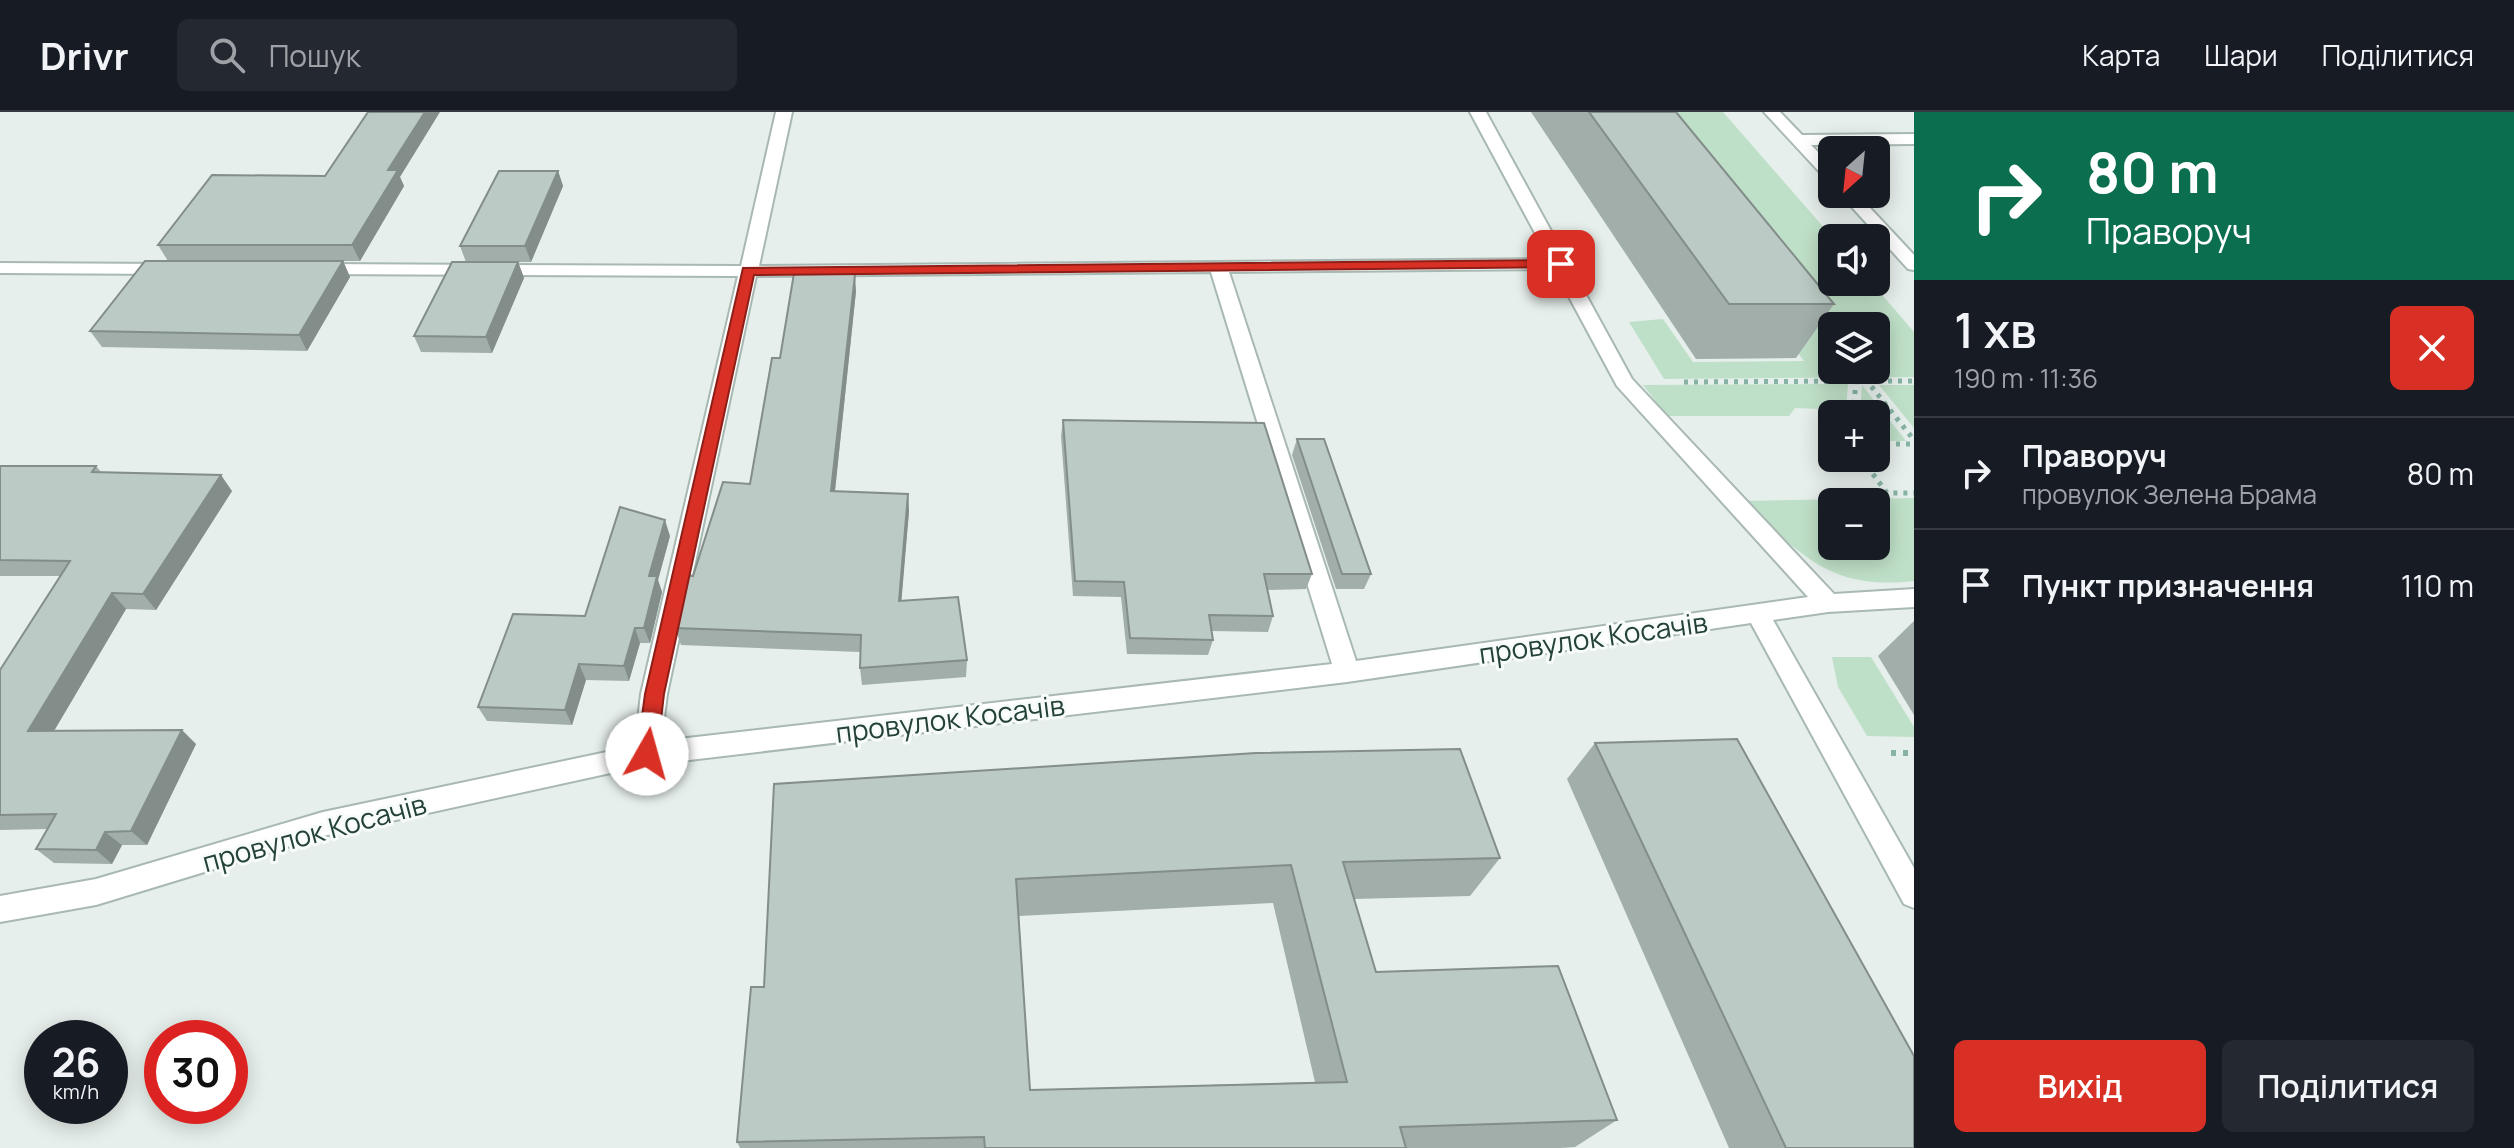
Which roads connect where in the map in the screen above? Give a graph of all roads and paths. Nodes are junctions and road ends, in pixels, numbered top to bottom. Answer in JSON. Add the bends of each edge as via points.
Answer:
{"nodes":[{"id":1,"x":784,"y":112,"type":"edge"},
{"id":2,"x":1478,"y":112,"type":"edge"},
{"id":3,"x":1772,"y":112,"type":"edge"},
{"id":4,"x":1914,"y":139,"type":"edge"},
{"id":5,"x":1798,"y":140,"type":"junction"},
{"id":6,"x":1818,"y":161,"type":"edge"},
{"id":7,"x":1861,"y":208,"type":"edge"},
{"id":8,"x":1561,"y":264,"type":"junction"},
{"id":9,"x":1914,"y":265,"type":"edge"},
{"id":10,"x":1218,"y":267,"type":"junction"},
{"id":11,"x":0,"y":268,"type":"edge"},
{"id":12,"x":191,"y":269,"type":"edge"},
{"id":13,"x":303,"y":269,"type":"edge"},
{"id":14,"x":748,"y":271,"type":"junction"},
{"id":15,"x":1818,"y":381,"type":"edge"},
{"id":16,"x":1890,"y":381,"type":"edge"},
{"id":17,"x":1914,"y":381,"type":"edge"},
{"id":18,"x":1624,"y":382,"type":"junction"},
{"id":19,"x":1870,"y":384,"type":"edge"},
{"id":20,"x":1914,"y":442,"type":"edge"},
{"id":21,"x":1890,"y":443,"type":"edge"},
{"id":22,"x":1871,"y":472,"type":"edge"},
{"id":23,"x":1914,"y":493,"type":"edge"},
{"id":24,"x":1914,"y":598,"type":"edge"},
{"id":25,"x":1828,"y":603,"type":"junction"},
{"id":26,"x":1758,"y":615,"type":"junction"},
{"id":27,"x":1347,"y":672,"type":"junction"},
{"id":28,"x":647,"y":754,"type":"junction"},
{"id":29,"x":1914,"y":895,"type":"edge"},
{"id":30,"x":0,"y":909,"type":"edge"}],
"edges":[{"from":1,"to":14,"type":"street"},
{"from":2,"to":8,"type":"street"},
{"from":3,"to":5,"type":"street"},
{"from":4,"to":5,"type":"street"},
{"from":5,"to":6,"type":"street"},
{"from":7,"to":9,"type":"street"},
{"from":8,"to":10,"type":"street"},
{"from":8,"to":18,"type":"street"},
{"from":10,"to":14,"type":"street"},
{"from":10,"to":27,"type":"street"},
{"from":11,"to":12,"type":"street"},
{"from":13,"to":14,"type":"street"},
{"from":14,"to":28,"type":"street","via":[[654,694]]},
{"from":15,"to":18,"type":"path"},
{"from":16,"to":17,"type":"path"},
{"from":18,"to":25,"type":"street"},
{"from":19,"to":20,"type":"path"},
{"from":20,"to":21,"type":"path"},
{"from":22,"to":23,"type":"path","via":[[1887,493]]},
{"from":24,"to":25,"type":"street","name":"провулок Косачів"},
{"from":25,"to":26,"type":"street","name":"провулок Косачів"},
{"from":26,"to":27,"type":"street","name":"провулок Косачів"},
{"from":26,"to":29,"type":"street"},
{"from":27,"to":28,"type":"street","name":"провулок Косачів"},
{"from":28,"to":30,"type":"street","name":"провулок Косачів","via":[[323,824],[96,892]]}]}
